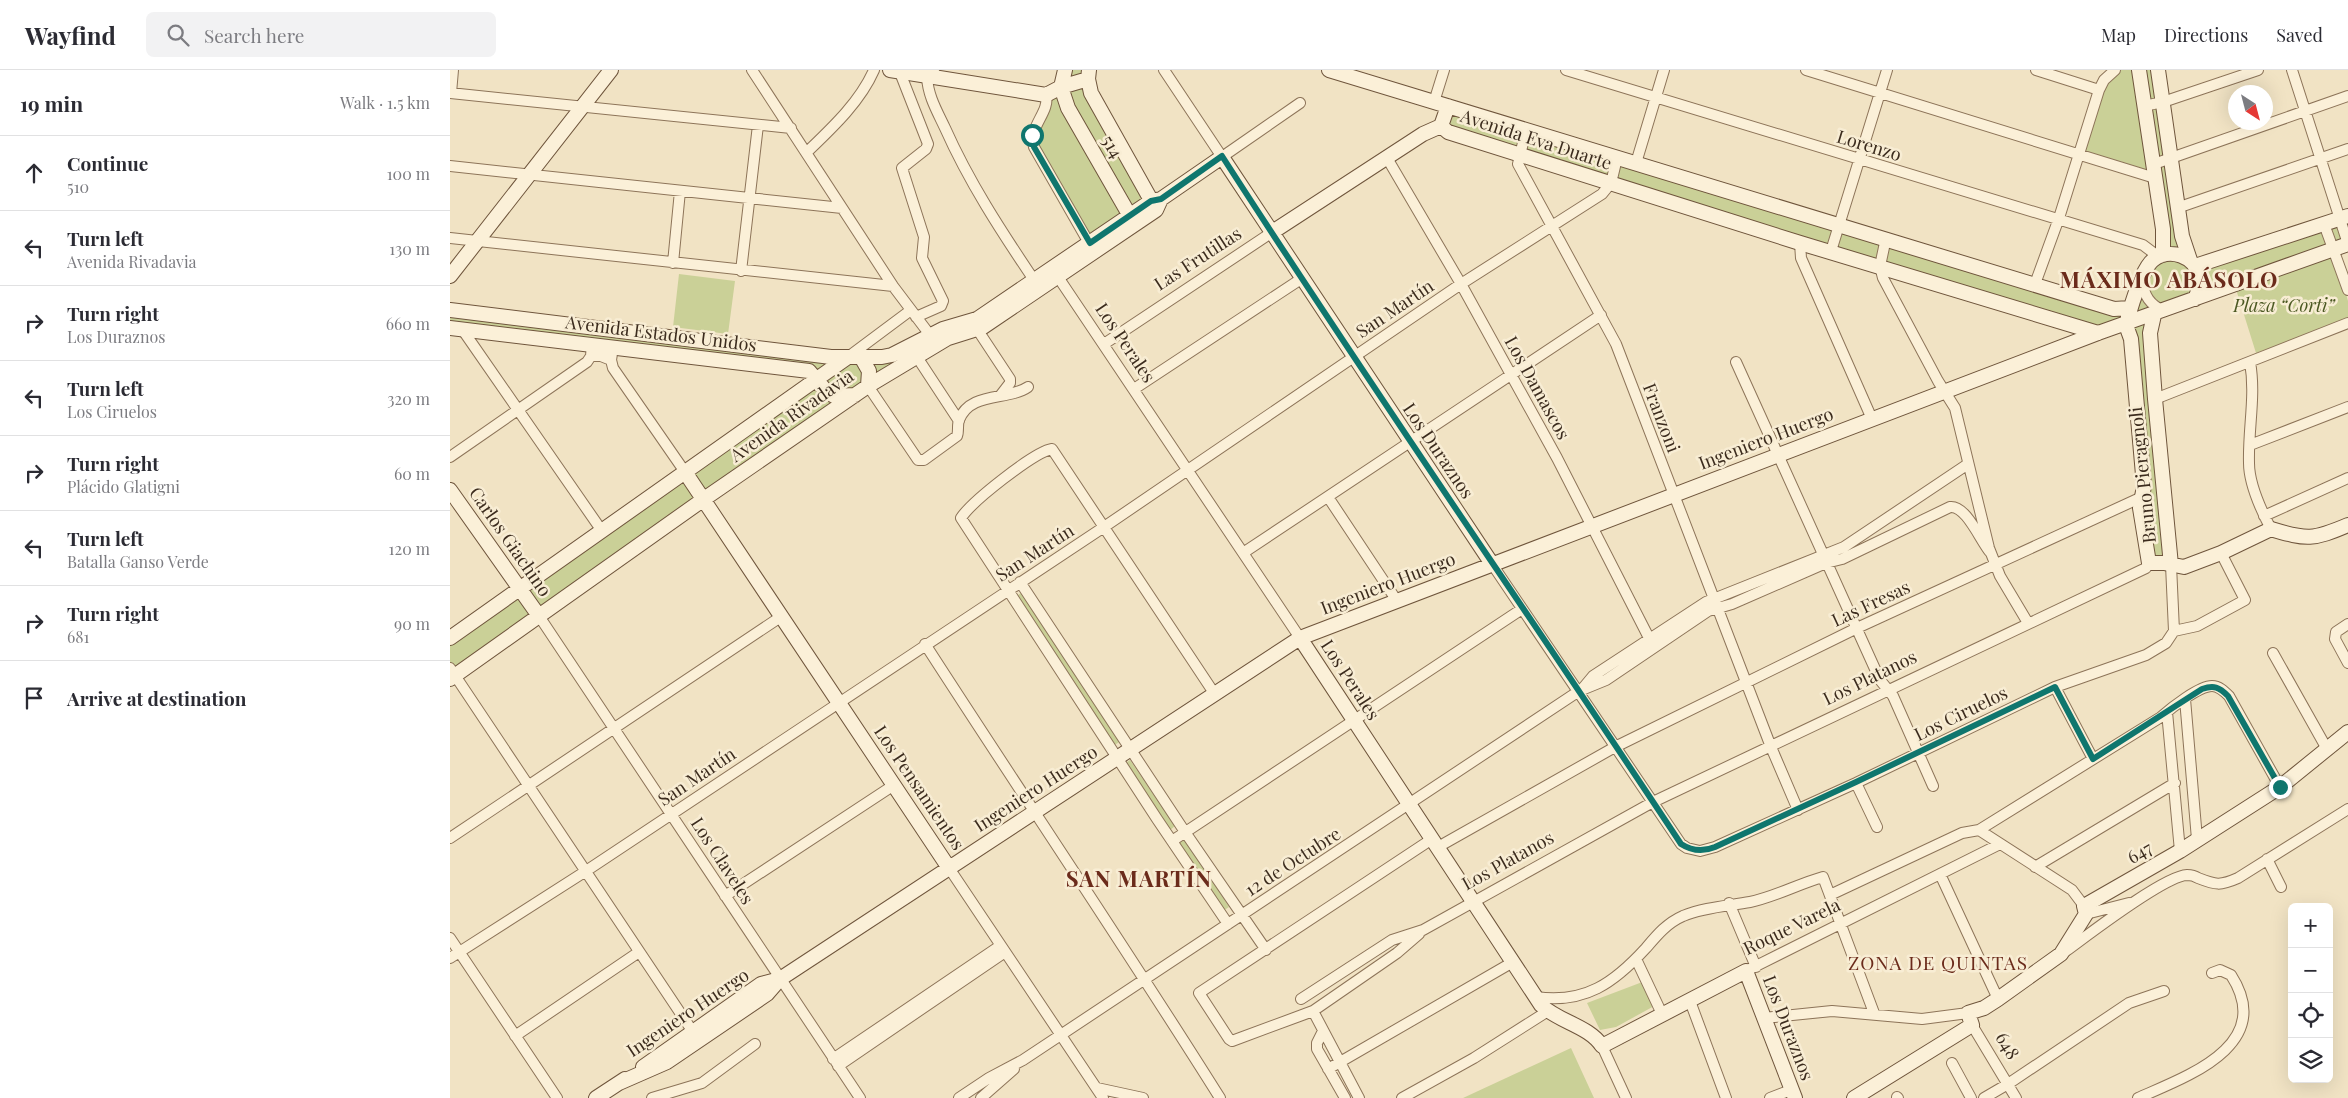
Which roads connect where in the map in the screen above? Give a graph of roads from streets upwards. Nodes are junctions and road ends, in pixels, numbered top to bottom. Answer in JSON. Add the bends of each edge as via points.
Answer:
{"nodes":[{"id":1,"x":454,"y":70,"type":"edge"},
{"id":2,"x":611,"y":70,"type":"edge"},
{"id":3,"x":752,"y":70,"type":"edge"},
{"id":4,"x":874,"y":70,"type":"edge"},
{"id":5,"x":1065,"y":70,"type":"edge"},
{"id":6,"x":1164,"y":70,"type":"edge"},
{"id":7,"x":1329,"y":70,"type":"edge"},
{"id":8,"x":1444,"y":70,"type":"edge"},
{"id":9,"x":1566,"y":70,"type":"edge"},
{"id":10,"x":1664,"y":70,"type":"edge"},
{"id":11,"x":1806,"y":70,"type":"edge"},
{"id":12,"x":1888,"y":70,"type":"edge"},
{"id":13,"x":2036,"y":70,"type":"edge"},
{"id":14,"x":2115,"y":70,"type":"edge"},
{"id":15,"x":2139,"y":70,"type":"edge"},
{"id":16,"x":2158,"y":70,"type":"edge"},
{"id":17,"x":2258,"y":70,"type":"edge"},
{"id":18,"x":2292,"y":70,"type":"edge"},
{"id":19,"x":897,"y":71,"type":"edge"},
{"id":20,"x":930,"y":74,"type":"edge"},
{"id":21,"x":1088,"y":74,"type":"edge"},
{"id":22,"x":1061,"y":87,"type":"junction"},
{"id":23,"x":2100,"y":90,"type":"junction"},
{"id":24,"x":450,"y":93,"type":"edge"},
{"id":25,"x":1880,"y":93,"type":"junction"},
{"id":26,"x":1046,"y":95,"type":"junction"},
{"id":27,"x":2348,"y":96,"type":"edge"},
{"id":28,"x":1656,"y":98,"type":"junction"},
{"id":29,"x":1434,"y":102,"type":"junction"},
{"id":30,"x":2163,"y":102,"type":"junction"},
{"id":31,"x":1300,"y":103,"type":"dead end"},
{"id":32,"x":1448,"y":106,"type":"junction"},
{"id":33,"x":2144,"y":106,"type":"junction"},
{"id":34,"x":582,"y":107,"type":"junction"},
{"id":35,"x":2305,"y":111,"type":"junction"},
{"id":36,"x":758,"y":125,"type":"junction"},
{"id":37,"x":1441,"y":126,"type":"junction"},
{"id":38,"x":791,"y":128,"type":"junction"},
{"id":39,"x":1526,"y":130,"type":"junction"},
{"id":40,"x":2348,"y":148,"type":"edge"},
{"id":41,"x":807,"y":152,"type":"junction"},
{"id":42,"x":1520,"y":155,"type":"junction"},
{"id":43,"x":2078,"y":155,"type":"junction"},
{"id":44,"x":1222,"y":156,"type":"junction"},
{"id":45,"x":1387,"y":158,"type":"junction"},
{"id":46,"x":1617,"y":158,"type":"junction"},
{"id":47,"x":2172,"y":158,"type":"junction"},
{"id":48,"x":2320,"y":158,"type":"junction"},
{"id":49,"x":1859,"y":160,"type":"junction"},
{"id":50,"x":1636,"y":163,"type":"junction"},
{"id":51,"x":450,"y":166,"type":"edge"},
{"id":52,"x":2154,"y":171,"type":"junction"},
{"id":53,"x":529,"y":175,"type":"junction"},
{"id":54,"x":1611,"y":184,"type":"junction"},
{"id":55,"x":680,"y":191,"type":"junction"},
{"id":56,"x":1119,"y":197,"type":"junction"},
{"id":57,"x":750,"y":199,"type":"junction"},
{"id":58,"x":1156,"y":203,"type":"junction"},
{"id":59,"x":842,"y":208,"type":"junction"},
{"id":60,"x":2178,"y":208,"type":"junction"},
{"id":61,"x":2343,"y":217,"type":"edge"},
{"id":62,"x":2059,"y":218,"type":"junction"},
{"id":63,"x":1132,"y":220,"type":"junction"},
{"id":64,"x":1839,"y":224,"type":"junction"},
{"id":65,"x":2324,"y":224,"type":"junction"},
{"id":66,"x":1552,"y":226,"type":"junction"},
{"id":67,"x":1113,"y":227,"type":"junction"},
{"id":68,"x":1271,"y":233,"type":"junction"},
{"id":69,"x":450,"y":238,"type":"edge"},
{"id":70,"x":1886,"y":238,"type":"junction"},
{"id":71,"x":477,"y":241,"type":"junction"},
{"id":72,"x":1090,"y":243,"type":"junction"},
{"id":73,"x":1800,"y":243,"type":"junction"},
{"id":74,"x":2348,"y":244,"type":"edge"},
{"id":75,"x":2333,"y":249,"type":"junction"},
{"id":76,"x":1831,"y":251,"type":"junction"},
{"id":77,"x":2161,"y":256,"type":"junction"},
{"id":78,"x":672,"y":263,"type":"junction"},
{"id":79,"x":2192,"y":263,"type":"junction"},
{"id":80,"x":1880,"y":266,"type":"junction"},
{"id":81,"x":741,"y":271,"type":"junction"},
{"id":82,"x":1055,"y":272,"type":"junction"},
{"id":83,"x":450,"y":276,"type":"edge"},
{"id":84,"x":1301,"y":279,"type":"junction"},
{"id":85,"x":1034,"y":280,"type":"junction"},
{"id":86,"x":2142,"y":280,"type":"junction"},
{"id":87,"x":1461,"y":284,"type":"junction"},
{"id":88,"x":2035,"y":284,"type":"junction"},
{"id":89,"x":893,"y":286,"type":"junction"},
{"id":90,"x":2348,"y":290,"type":"edge"},
{"id":91,"x":2195,"y":299,"type":"junction"},
{"id":92,"x":2130,"y":308,"type":"junction"},
{"id":93,"x":450,"y":310,"type":"edge"},
{"id":94,"x":914,"y":313,"type":"junction"},
{"id":95,"x":2159,"y":313,"type":"junction"},
{"id":96,"x":1601,"y":315,"type":"junction"},
{"id":97,"x":2348,"y":323,"type":"edge"},
{"id":98,"x":2126,"y":324,"type":"junction"},
{"id":99,"x":593,"y":327,"type":"junction"},
{"id":100,"x":456,"y":328,"type":"edge"},
{"id":101,"x":977,"y":329,"type":"junction"},
{"id":102,"x":615,"y":330,"type":"junction"},
{"id":103,"x":2098,"y":333,"type":"junction"},
{"id":104,"x":930,"y":335,"type":"junction"},
{"id":105,"x":1104,"y":344,"type":"junction"},
{"id":106,"x":592,"y":350,"type":"junction"},
{"id":107,"x":612,"y":354,"type":"junction"},
{"id":108,"x":854,"y":357,"type":"junction"},
{"id":109,"x":1353,"y":357,"type":"junction"},
{"id":110,"x":916,"y":358,"type":"junction"},
{"id":111,"x":1736,"y":362,"type":"dead end"},
{"id":112,"x":2250,"y":362,"type":"junction"},
{"id":113,"x":1511,"y":373,"type":"junction"},
{"id":114,"x":817,"y":379,"type":"junction"},
{"id":115,"x":868,"y":386,"type":"junction"},
{"id":116,"x":1028,"y":387,"type":"dead end"},
{"id":117,"x":1134,"y":389,"type":"junction"},
{"id":118,"x":1945,"y":392,"type":"junction"},
{"id":119,"x":855,"y":395,"type":"junction"},
{"id":120,"x":1000,"y":396,"type":"junction"},
{"id":121,"x":2155,"y":399,"type":"junction"},
{"id":122,"x":2348,"y":407,"type":"edge"},
{"id":123,"x":517,"y":411,"type":"junction"},
{"id":124,"x":1872,"y":419,"type":"junction"},
{"id":125,"x":959,"y":421,"type":"junction"},
{"id":126,"x":1410,"y":442,"type":"junction"},
{"id":127,"x":2250,"y":445,"type":"junction"},
{"id":128,"x":1779,"y":455,"type":"junction"},
{"id":129,"x":450,"y":457,"type":"edge"},
{"id":130,"x":1968,"y":464,"type":"junction"},
{"id":131,"x":1189,"y":470,"type":"junction"},
{"id":132,"x":685,"y":472,"type":"junction"},
{"id":133,"x":2348,"y":478,"type":"edge"},
{"id":134,"x":450,"y":490,"type":"edge"},
{"id":135,"x":1673,"y":494,"type":"junction"},
{"id":136,"x":1328,"y":496,"type":"junction"},
{"id":137,"x":2142,"y":497,"type":"junction"},
{"id":138,"x":704,"y":499,"type":"junction"},
{"id":139,"x":2264,"y":516,"type":"junction"},
{"id":140,"x":2348,"y":525,"type":"edge"},
{"id":141,"x":1104,"y":527,"type":"junction"},
{"id":142,"x":1592,"y":527,"type":"junction"},
{"id":143,"x":2271,"y":529,"type":"junction"},
{"id":144,"x":602,"y":532,"type":"junction"},
{"id":145,"x":1990,"y":552,"type":"junction"},
{"id":146,"x":1243,"y":553,"type":"junction"},
{"id":147,"x":2221,"y":553,"type":"junction"},
{"id":148,"x":1824,"y":559,"type":"junction"},
{"id":149,"x":2149,"y":563,"type":"junction"},
{"id":150,"x":1492,"y":564,"type":"junction"},
{"id":151,"x":2171,"y":565,"type":"junction"},
{"id":152,"x":1995,"y":566,"type":"junction"},
{"id":153,"x":1020,"y":582,"type":"junction"},
{"id":154,"x":520,"y":588,"type":"junction"},
{"id":155,"x":1007,"y":591,"type":"junction"},
{"id":156,"x":1397,"y":601,"type":"junction"},
{"id":157,"x":1717,"y":603,"type":"junction"},
{"id":158,"x":1522,"y":609,"type":"junction"},
{"id":159,"x":539,"y":616,"type":"junction"},
{"id":160,"x":782,"y":616,"type":"junction"},
{"id":161,"x":2028,"y":623,"type":"junction"},
{"id":162,"x":2348,"y":624,"type":"edge"},
{"id":163,"x":1857,"y":628,"type":"junction"},
{"id":164,"x":2174,"y":631,"type":"junction"},
{"id":165,"x":450,"y":638,"type":"edge"},
{"id":166,"x":1300,"y":638,"type":"junction"},
{"id":167,"x":1649,"y":638,"type":"junction"},
{"id":168,"x":925,"y":644,"type":"junction"},
{"id":169,"x":2273,"y":652,"type":"dead end"},
{"id":170,"x":2348,"y":663,"type":"edge"},
{"id":171,"x":452,"y":674,"type":"edge"},
{"id":172,"x":1746,"y":682,"type":"junction"},
{"id":173,"x":2055,"y":687,"type":"junction"},
{"id":174,"x":1888,"y":690,"type":"junction"},
{"id":175,"x":1579,"y":691,"type":"junction"},
{"id":176,"x":1214,"y":693,"type":"junction"},
{"id":177,"x":2185,"y":699,"type":"junction"},
{"id":178,"x":839,"y":702,"type":"junction"},
{"id":179,"x":2167,"y":712,"type":"junction"},
{"id":180,"x":1354,"y":721,"type":"junction"},
{"id":181,"x":616,"y":729,"type":"junction"},
{"id":182,"x":2348,"y":732,"type":"edge"},
{"id":183,"x":1615,"y":747,"type":"junction"},
{"id":184,"x":1771,"y":747,"type":"junction"},
{"id":185,"x":1130,"y":749,"type":"junction"},
{"id":186,"x":2327,"y":749,"type":"junction"},
{"id":187,"x":1917,"y":753,"type":"junction"},
{"id":188,"x":1117,"y":758,"type":"junction"},
{"id":189,"x":2093,"y":759,"type":"junction"},
{"id":190,"x":1856,"y":782,"type":"junction"},
{"id":191,"x":2175,"y":784,"type":"junction"},
{"id":192,"x":894,"y":785,"type":"junction"},
{"id":193,"x":529,"y":786,"type":"junction"},
{"id":194,"x":1933,"y":786,"type":"dead end"},
{"id":195,"x":2280,"y":787,"type":"junction"},
{"id":196,"x":1653,"y":802,"type":"junction"},
{"id":197,"x":1409,"y":805,"type":"junction"},
{"id":198,"x":2348,"y":809,"type":"edge"},
{"id":199,"x":1798,"y":810,"type":"junction"},
{"id":200,"x":1034,"y":813,"type":"junction"},
{"id":201,"x":672,"y":814,"type":"junction"},
{"id":202,"x":1877,"y":827,"type":"dead end"},
{"id":203,"x":1979,"y":830,"type":"junction"},
{"id":204,"x":1185,"y":832,"type":"junction"},
{"id":205,"x":450,"y":838,"type":"edge"},
{"id":206,"x":2197,"y":838,"type":"junction"},
{"id":207,"x":1172,"y":841,"type":"junction"},
{"id":208,"x":1435,"y":843,"type":"junction"},
{"id":209,"x":2000,"y":844,"type":"junction"},
{"id":210,"x":1687,"y":848,"type":"joint"},
{"id":211,"x":2180,"y":851,"type":"junction"},
{"id":212,"x":2267,"y":859,"type":"junction"},
{"id":213,"x":2035,"y":867,"type":"junction"},
{"id":214,"x":949,"y":868,"type":"junction"},
{"id":215,"x":586,"y":871,"type":"junction"},
{"id":216,"x":1940,"y":874,"type":"junction"},
{"id":217,"x":2282,"y":887,"type":"dead end"},
{"id":218,"x":1830,"y":895,"type":"junction"},
{"id":219,"x":725,"y":896,"type":"junction"},
{"id":220,"x":1474,"y":901,"type":"junction"},
{"id":221,"x":2135,"y":902,"type":"junction"},
{"id":222,"x":1729,"y":904,"type":"junction"},
{"id":223,"x":2085,"y":910,"type":"junction"},
{"id":224,"x":1241,"y":916,"type":"junction"},
{"id":225,"x":1228,"y":924,"type":"junction"},
{"id":226,"x":1842,"y":924,"type":"junction"},
{"id":227,"x":1423,"y":930,"type":"junction"},
{"id":228,"x":450,"y":938,"type":"edge"},
{"id":229,"x":1003,"y":949,"type":"junction"},
{"id":230,"x":1266,"y":950,"type":"junction"},
{"id":231,"x":639,"y":952,"type":"junction"},
{"id":232,"x":2061,"y":954,"type":"junction"},
{"id":233,"x":454,"y":955,"type":"edge"},
{"id":234,"x":1636,"y":959,"type":"junction"},
{"id":235,"x":1513,"y":962,"type":"junction"},
{"id":236,"x":1751,"y":969,"type":"junction"},
{"id":237,"x":2212,"y":973,"type":"dead end"},
{"id":238,"x":780,"y":979,"type":"junction"},
{"id":239,"x":1145,"y":979,"type":"junction"},
{"id":240,"x":2164,"y":992,"type":"dead end"},
{"id":241,"x":1536,"y":997,"type":"junction"},
{"id":242,"x":1300,"y":999,"type":"dead end"},
{"id":243,"x":1998,"y":999,"type":"junction"},
{"id":244,"x":1690,"y":1001,"type":"junction"},
{"id":245,"x":1548,"y":1011,"type":"junction"},
{"id":246,"x":1313,"y":1012,"type":"junction"},
{"id":247,"x":1874,"y":1013,"type":"junction"},
{"id":248,"x":1662,"y":1014,"type":"junction"},
{"id":249,"x":1764,"y":1018,"type":"junction"},
{"id":250,"x":1970,"y":1019,"type":"junction"},
{"id":251,"x":1323,"y":1031,"type":"junction"},
{"id":252,"x":693,"y":1032,"type":"junction"},
{"id":253,"x":1062,"y":1035,"type":"junction"},
{"id":254,"x":515,"y":1036,"type":"junction"},
{"id":255,"x":1232,"y":1041,"type":"joint"},
{"id":256,"x":755,"y":1044,"type":"dead end"},
{"id":257,"x":1602,"y":1046,"type":"junction"},
{"id":258,"x":1023,"y":1060,"type":"junction"},
{"id":259,"x":836,"y":1062,"type":"junction"},
{"id":260,"x":1339,"y":1063,"type":"junction"},
{"id":261,"x":1952,"y":1063,"type":"dead end"},
{"id":262,"x":1328,"y":1069,"type":"junction"},
{"id":263,"x":619,"y":1083,"type":"junction"},
{"id":264,"x":2008,"y":1084,"type":"junction"},
{"id":265,"x":1097,"y":1088,"type":"junction"},
{"id":266,"x":1793,"y":1094,"type":"edge"},
{"id":267,"x":557,"y":1098,"type":"edge"},
{"id":268,"x":596,"y":1098,"type":"edge"},
{"id":269,"x":652,"y":1098,"type":"edge"},
{"id":270,"x":860,"y":1098,"type":"edge"},
{"id":271,"x":959,"y":1098,"type":"edge"},
{"id":272,"x":980,"y":1098,"type":"edge"},
{"id":273,"x":1104,"y":1098,"type":"edge"},
{"id":274,"x":1143,"y":1098,"type":"edge"},
{"id":275,"x":1220,"y":1098,"type":"edge"},
{"id":276,"x":1345,"y":1098,"type":"edge"},
{"id":277,"x":1359,"y":1098,"type":"edge"},
{"id":278,"x":1402,"y":1098,"type":"edge"},
{"id":279,"x":1626,"y":1098,"type":"edge"},
{"id":280,"x":1726,"y":1098,"type":"edge"},
{"id":281,"x":1770,"y":1098,"type":"edge"},
{"id":282,"x":1854,"y":1098,"type":"edge"},
{"id":283,"x":1971,"y":1098,"type":"edge"},
{"id":284,"x":1984,"y":1098,"type":"edge"},
{"id":285,"x":2016,"y":1098,"type":"edge"},
{"id":286,"x":2138,"y":1098,"type":"edge"}],
"edges":[{"from":1,"to":24,"type":"street"},
{"from":2,"to":34,"type":"street"},
{"from":3,"to":38,"type":"street"},
{"from":4,"to":41,"type":"street","via":[[843,116]]},
{"from":5,"to":22,"type":"street"},
{"from":6,"to":44,"type":"street","name":"Los Duraznos"},
{"from":7,"to":29,"type":"street"},
{"from":8,"to":29,"type":"street"},
{"from":9,"to":28,"type":"street","name":"Lorenzo"},
{"from":10,"to":28,"type":"street"},
{"from":11,"to":25,"type":"street"},
{"from":12,"to":25,"type":"street"},
{"from":13,"to":23,"type":"street"},
{"from":14,"to":23,"type":"street","via":[[2104,80]]},
{"from":15,"to":33,"type":"street"},
{"from":16,"to":30,"type":"street"},
{"from":17,"to":30,"type":"street"},
{"from":18,"to":35,"type":"street"},
{"from":19,"to":20,"type":"street"},
{"from":19,"to":94,"type":"street","via":[[928,144],[926,150],[902,168],[924,237],[922,258],[943,302],[941,306]]},
{"from":20,"to":26,"type":"street"},
{"from":20,"to":85,"type":"street","via":[[928,91],[971,180]]},
{"from":21,"to":22,"type":"street"},
{"from":21,"to":58,"type":"street","name":"514","via":[[1091,94]]},
{"from":22,"to":26,"type":"street"},
{"from":22,"to":56,"type":"street","name":"514","via":[[1068,108]]},
{"from":23,"to":43,"type":"street"},
{"from":24,"to":34,"type":"street"},
{"from":25,"to":43,"type":"street"},
{"from":25,"to":49,"type":"street"},
{"from":26,"to":72,"type":"street","via":[[1032,141]]},
{"from":27,"to":35,"type":"street"},
{"from":28,"to":49,"type":"street","name":"Lorenzo"},
{"from":28,"to":50,"type":"street"},
{"from":29,"to":32,"type":"street"},
{"from":30,"to":33,"type":"street"},
{"from":30,"to":47,"type":"street"},
{"from":31,"to":44,"type":"street"},
{"from":32,"to":37,"type":"street","name":"Avenida Eva Duarte"},
{"from":32,"to":39,"type":"street","name":"Avenida Eva Duarte"},
{"from":33,"to":52,"type":"street"},
{"from":34,"to":36,"type":"street"},
{"from":34,"to":53,"type":"street"},
{"from":35,"to":47,"type":"street"},
{"from":35,"to":48,"type":"street"},
{"from":36,"to":38,"type":"street"},
{"from":36,"to":57,"type":"street"},
{"from":37,"to":42,"type":"street","name":"Avenida Eva Duarte","via":[[1448,132]]},
{"from":37,"to":45,"type":"street","name":"Las Frutillas"},
{"from":38,"to":41,"type":"street"},
{"from":39,"to":42,"type":"street","name":"Franzoni"},
{"from":39,"to":46,"type":"street","name":"Avenida Eva Duarte"},
{"from":40,"to":48,"type":"street"},
{"from":41,"to":59,"type":"street"},
{"from":42,"to":54,"type":"street","name":"Avenida Eva Duarte"},
{"from":42,"to":66,"type":"street","name":"Franzoni","via":[[1518,164]]},
{"from":43,"to":52,"type":"street"},
{"from":43,"to":62,"type":"street"},
{"from":44,"to":58,"type":"street","name":"Avenida Rivadavia"},
{"from":44,"to":68,"type":"street","name":"Los Duraznos"},
{"from":45,"to":68,"type":"street","name":"Las Frutillas"},
{"from":45,"to":87,"type":"street","name":"Los Damascos"},
{"from":46,"to":50,"type":"street","name":"Avenida Eva Duarte"},
{"from":46,"to":54,"type":"street"},
{"from":47,"to":52,"type":"street"},
{"from":47,"to":60,"type":"street"},
{"from":48,"to":60,"type":"street"},
{"from":48,"to":61,"type":"street"},
{"from":49,"to":62,"type":"street","name":"Lorenzo"},
{"from":49,"to":64,"type":"street"},
{"from":50,"to":64,"type":"street","name":"Avenida Eva Duarte"},
{"from":51,"to":53,"type":"street"},
{"from":52,"to":77,"type":"street","via":[[2163,229]]},
{"from":53,"to":55,"type":"street"},
{"from":53,"to":71,"type":"street"},
{"from":54,"to":66,"type":"street","name":"San Martín","via":[[1602,194]]},
{"from":54,"to":73,"type":"street","name":"Avenida Eva Duarte"},
{"from":55,"to":57,"type":"street"},
{"from":55,"to":78,"type":"street"},
{"from":56,"to":63,"type":"street","name":"514"},
{"from":56,"to":67,"type":"street","via":[[1120,207]]},
{"from":57,"to":59,"type":"street"},
{"from":57,"to":81,"type":"street"},
{"from":58,"to":63,"type":"street","name":"Avenida Rivadavia"},
{"from":59,"to":89,"type":"street"},
{"from":60,"to":79,"type":"street","via":[[2182,236]]},
{"from":61,"to":65,"type":"street"},
{"from":61,"to":74,"type":"street"},
{"from":62,"to":77,"type":"street","name":"Lorenzo","via":[[2144,245]]},
{"from":62,"to":88,"type":"street"},
{"from":63,"to":67,"type":"street","name":"Avenida Rivadavia"},
{"from":63,"to":82,"type":"street","name":"Avenida Rivadavia"},
{"from":64,"to":70,"type":"street","name":"Avenida Eva Duarte"},
{"from":64,"to":76,"type":"street"},
{"from":65,"to":75,"type":"street"},
{"from":65,"to":79,"type":"street"},
{"from":66,"to":87,"type":"street","name":"San Martín"},
{"from":66,"to":96,"type":"street","name":"Franzoni"},
{"from":67,"to":72,"type":"street","name":"Avenida Rivadavia"},
{"from":68,"to":84,"type":"street","name":"Los Duraznos"},
{"from":68,"to":105,"type":"street","name":"Las Frutillas"},
{"from":69,"to":71,"type":"street"},
{"from":70,"to":80,"type":"street"},
{"from":70,"to":88,"type":"street","name":"Avenida Eva Duarte"},
{"from":71,"to":78,"type":"street"},
{"from":71,"to":83,"type":"street"},
{"from":72,"to":82,"type":"street","name":"Avenida Rivadavia"},
{"from":73,"to":76,"type":"street","name":"Avenida Eva Duarte"},
{"from":73,"to":124,"type":"street","via":[[1801,258]]},
{"from":74,"to":75,"type":"street"},
{"from":75,"to":90,"type":"street"},
{"from":75,"to":91,"type":"street"},
{"from":76,"to":80,"type":"street","name":"Avenida Eva Duarte"},
{"from":77,"to":79,"type":"street","via":[[2172,254]]},
{"from":77,"to":86,"type":"street","via":[[2148,266]]},
{"from":78,"to":81,"type":"street"},
{"from":79,"to":91,"type":"street","via":[[2200,282]]},
{"from":80,"to":103,"type":"street","name":"Avenida Eva Duarte"},
{"from":80,"to":118,"type":"street","via":[[1883,278]]},
{"from":81,"to":89,"type":"street"},
{"from":82,"to":85,"type":"street","name":"Avenida Rivadavia"},
{"from":82,"to":101,"type":"street","name":"Avenida Rivadavia","via":[[990,323]]},
{"from":82,"to":105,"type":"street","name":"Los Perales"},
{"from":84,"to":109,"type":"street","name":"Los Duraznos"},
{"from":84,"to":117,"type":"street"},
{"from":85,"to":104,"type":"street","name":"Avenida Rivadavia","via":[[977,319],[954,324]]},
{"from":86,"to":92,"type":"street"},
{"from":86,"to":95,"type":"street","via":[[2143,291]]},
{"from":87,"to":109,"type":"street","name":"San Martín"},
{"from":87,"to":113,"type":"street","name":"Los Damascos"},
{"from":88,"to":92,"type":"street","name":"Avenida Eva Duarte","via":[[2114,309]]},
{"from":89,"to":94,"type":"street"},
{"from":91,"to":95,"type":"street"},
{"from":92,"to":98,"type":"street"},
{"from":93,"to":99,"type":"street","name":"Avenida Estados Unidos"},
{"from":94,"to":104,"type":"street"},
{"from":94,"to":108,"type":"street"},
{"from":95,"to":98,"type":"street","name":"Ingeniero Huergo"},
{"from":95,"to":121,"type":"street","name":"Bruno Pieragnoli","via":[[2150,333]]},
{"from":96,"to":113,"type":"street"},
{"from":96,"to":135,"type":"street","name":"Franzoni","via":[[1616,344]]},
{"from":97,"to":112,"type":"street"},
{"from":98,"to":103,"type":"street","name":"Ingeniero Huergo"},
{"from":98,"to":137,"type":"street","name":"Bruno Pieragnoli","via":[[2131,339],[2144,486]]},
{"from":99,"to":102,"type":"street","name":"Avenida Estados Unidos"},
{"from":99,"to":106,"type":"street"},
{"from":100,"to":106,"type":"street","name":"Avenida Estados Unidos"},
{"from":100,"to":123,"type":"street"},
{"from":101,"to":110,"type":"street","name":"Avenida Rivadavia","via":[[948,338]]},
{"from":101,"to":120,"type":"street","via":[[1010,379]]},
{"from":102,"to":107,"type":"street"},
{"from":102,"to":108,"type":"street","name":"Avenida Estados Unidos","via":[[831,357]]},
{"from":103,"to":118,"type":"street","name":"Ingeniero Huergo"},
{"from":104,"to":108,"type":"street","name":"Avenida Rivadavia","via":[[892,355]]},
{"from":105,"to":117,"type":"street","name":"Los Perales"},
{"from":106,"to":107,"type":"street","name":"Avenida Estados Unidos"},
{"from":106,"to":123,"type":"street","via":[[587,362]]},
{"from":107,"to":114,"type":"street","name":"Avenida Estados Unidos","via":[[809,370]]},
{"from":107,"to":132,"type":"street","via":[[613,368]]},
{"from":108,"to":114,"type":"street","name":"Avenida Rivadavia"},
{"from":108,"to":115,"type":"street","via":[[869,371]]},
{"from":109,"to":126,"type":"street","name":"Los Duraznos"},
{"from":109,"to":131,"type":"street","name":"San Martín"},
{"from":110,"to":115,"type":"street","name":"Avenida Rivadavia"},
{"from":110,"to":125,"type":"street"},
{"from":111,"to":128,"type":"street"},
{"from":112,"to":121,"type":"street"},
{"from":112,"to":127,"type":"street","via":[[2254,395]]},
{"from":113,"to":126,"type":"street"},
{"from":113,"to":142,"type":"street","name":"Los Damascos"},
{"from":114,"to":119,"type":"street","name":"Avenida Estados Unidos","via":[[822,388],[834,396]]},
{"from":114,"to":132,"type":"street","name":"Avenida Rivadavia"},
{"from":115,"to":119,"type":"street","name":"Avenida Rivadavia"},
{"from":115,"to":125,"type":"street","via":[[918,460],[924,460],[957,436]]},
{"from":116,"to":120,"type":"street"},
{"from":117,"to":131,"type":"street","name":"Los Perales"},
{"from":118,"to":124,"type":"street","name":"Ingeniero Huergo"},
{"from":118,"to":130,"type":"street","via":[[1955,408]]},
{"from":119,"to":138,"type":"street","name":"Avenida Rivadavia"},
{"from":120,"to":125,"type":"street","via":[[979,401],[966,410]]},
{"from":121,"to":151,"type":"street","name":"Bruno Pieragnoli"},
{"from":122,"to":127,"type":"street"},
{"from":123,"to":129,"type":"street"},
{"from":123,"to":144,"type":"street"},
{"from":124,"to":128,"type":"street","name":"Ingeniero Huergo"},
{"from":126,"to":136,"type":"street"},
{"from":126,"to":150,"type":"street","name":"Los Duraznos"},
{"from":127,"to":139,"type":"street","via":[[2251,476]]},
{"from":128,"to":135,"type":"street","name":"Ingeniero Huergo"},
{"from":128,"to":148,"type":"street"},
{"from":130,"to":145,"type":"street"},
{"from":130,"to":148,"type":"street","name":"12 de Octubre"},
{"from":131,"to":141,"type":"street","name":"San Martín"},
{"from":131,"to":146,"type":"street","name":"Los Perales"},
{"from":132,"to":138,"type":"street","name":"Los Pensamientos"},
{"from":132,"to":144,"type":"street","name":"Avenida Rivadavia"},
{"from":133,"to":139,"type":"street"},
{"from":134,"to":154,"type":"street","name":"Carlos Giachino"},
{"from":135,"to":142,"type":"street","name":"Ingeniero Huergo"},
{"from":135,"to":157,"type":"street","name":"Franzoni"},
{"from":136,"to":146,"type":"street"},
{"from":136,"to":156,"type":"street"},
{"from":137,"to":149,"type":"street","name":"Bruno Pieragnoli","via":[[2140,508]]},
{"from":137,"to":152,"type":"street","name":"Las Fresas"},
{"from":138,"to":159,"type":"street","name":"Avenida Rivadavia"},
{"from":138,"to":160,"type":"street","name":"Los Pensamientos"},
{"from":139,"to":143,"type":"street"},
{"from":140,"to":143,"type":"street","via":[[2313,538]]},
{"from":141,"to":153,"type":"street","name":"San Martín"},
{"from":141,"to":155,"type":"street","via":[[1052,449],[1037,456],[988,491],[961,518]]},
{"from":141,"to":176,"type":"street"},
{"from":142,"to":150,"type":"street","name":"Ingeniero Huergo"},
{"from":142,"to":167,"type":"street","name":"Los Damascos"},
{"from":143,"to":147,"type":"street"},
{"from":144,"to":154,"type":"street","name":"Avenida Rivadavia"},
{"from":145,"to":148,"type":"street","name":"12 de Octubre","via":[[1966,515],[1959,508],[1950,507],[1842,559]]},
{"from":145,"to":152,"type":"street"},
{"from":146,"to":166,"type":"street","name":"Los Perales"},
{"from":147,"to":151,"type":"street","via":[[2184,567]]},
{"from":147,"to":164,"type":"street","via":[[2245,600],[2197,626]]},
{"from":148,"to":157,"type":"street","name":"12 de Octubre"},
{"from":148,"to":163,"type":"street"},
{"from":149,"to":151,"type":"street"},
{"from":149,"to":161,"type":"street","name":"Los Platanos","via":[[2146,568]]},
{"from":150,"to":156,"type":"street","name":"Ingeniero Huergo"},
{"from":150,"to":158,"type":"street","name":"Los Duraznos"},
{"from":151,"to":164,"type":"street","name":"Bruno Pieragnoli"},
{"from":152,"to":161,"type":"street"},
{"from":152,"to":163,"type":"street","name":"Las Fresas"},
{"from":153,"to":155,"type":"street","name":"San Martín"},
{"from":153,"to":185,"type":"street"},
{"from":154,"to":159,"type":"street","name":"Carlos Giachino"},
{"from":154,"to":165,"type":"street","name":"Avenida Rivadavia"},
{"from":155,"to":168,"type":"street","name":"San Martín"},
{"from":155,"to":188,"type":"street"},
{"from":156,"to":166,"type":"street","name":"Ingeniero Huergo"},
{"from":157,"to":167,"type":"street","name":"12 de Octubre","via":[[1706,602]]},
{"from":157,"to":172,"type":"street","name":"Franzoni"},
{"from":157,"to":175,"type":"street","name":"12 de Octubre","via":[[1606,680]]},
{"from":158,"to":175,"type":"street","name":"Los Duraznos"},
{"from":158,"to":180,"type":"street"},
{"from":159,"to":171,"type":"street","name":"Avenida Rivadavia"},
{"from":159,"to":181,"type":"street","name":"Los Claveles"},
{"from":160,"to":178,"type":"street","name":"Los Pensamientos"},
{"from":160,"to":181,"type":"street"},
{"from":161,"to":174,"type":"street","name":"Los Platanos"},
{"from":162,"to":170,"type":"street","via":[[2336,632],[2335,639]]},
{"from":163,"to":172,"type":"street","name":"Las Fresas"},
{"from":163,"to":174,"type":"street","via":[[1880,680]]},
{"from":164,"to":173,"type":"street","name":"Los Ciruelos","via":[[2166,643],[2146,655]]},
{"from":166,"to":176,"type":"street","name":"Ingeniero Huergo"},
{"from":166,"to":180,"type":"street","name":"Los Perales"},
{"from":167,"to":175,"type":"street","name":"12 de Octubre","via":[[1593,676]]},
{"from":168,"to":178,"type":"street","name":"San Martín"},
{"from":168,"to":200,"type":"street"},
{"from":169,"to":186,"type":"street"},
{"from":171,"to":193,"type":"street"},
{"from":172,"to":183,"type":"street","name":"Las Fresas"},
{"from":172,"to":184,"type":"street","name":"Franzoni"},
{"from":173,"to":187,"type":"street","name":"Los Ciruelos"},
{"from":173,"to":189,"type":"street"},
{"from":174,"to":184,"type":"street","name":"Los Platanos"},
{"from":174,"to":187,"type":"street"},
{"from":175,"to":183,"type":"street","name":"Los Duraznos"},
{"from":175,"to":197,"type":"street","name":"12 de Octubre"},
{"from":176,"to":185,"type":"street","name":"Ingeniero Huergo"},
{"from":177,"to":179,"type":"street"},
{"from":177,"to":195,"type":"street","via":[[2211,686],[2221,689]]},
{"from":177,"to":206,"type":"street"},
{"from":178,"to":192,"type":"street","name":"Los Pensamientos"},
{"from":178,"to":201,"type":"street","name":"San Martín"},
{"from":179,"to":189,"type":"street"},
{"from":179,"to":191,"type":"street"},
{"from":180,"to":197,"type":"street","name":"Los Perales"},
{"from":180,"to":204,"type":"street"},
{"from":181,"to":193,"type":"street"},
{"from":181,"to":201,"type":"street","name":"Los Claveles"},
{"from":182,"to":186,"type":"street","name":"647"},
{"from":183,"to":196,"type":"street","name":"Los Duraznos"},
{"from":183,"to":208,"type":"street","name":"Las Fresas"},
{"from":184,"to":196,"type":"street","name":"Los Platanos"},
{"from":184,"to":199,"type":"street","name":"Franzoni"},
{"from":185,"to":188,"type":"street","name":"Ingeniero Huergo"},
{"from":185,"to":204,"type":"street"},
{"from":186,"to":195,"type":"street","name":"647"},
{"from":187,"to":190,"type":"street","name":"Los Ciruelos"},
{"from":187,"to":194,"type":"street"},
{"from":188,"to":200,"type":"street","name":"Ingeniero Huergo"},
{"from":188,"to":207,"type":"street"},
{"from":189,"to":203,"type":"street"},
{"from":190,"to":199,"type":"street","name":"Los Ciruelos"},
{"from":190,"to":202,"type":"street"},
{"from":191,"to":211,"type":"street"},
{"from":191,"to":213,"type":"street"},
{"from":192,"to":214,"type":"street","name":"Los Pensamientos"},
{"from":192,"to":219,"type":"street"},
{"from":193,"to":205,"type":"street"},
{"from":193,"to":215,"type":"street"},
{"from":195,"to":206,"type":"street","name":"647"},
{"from":196,"to":210,"type":"street","name":"Los Duraznos"},
{"from":196,"to":220,"type":"street","name":"Los Platanos"},
{"from":197,"to":208,"type":"street","name":"Los Perales"},
{"from":197,"to":224,"type":"street","name":"12 de Octubre"},
{"from":198,"to":212,"type":"street"},
{"from":199,"to":210,"type":"street","name":"Los Ciruelos","via":[[1707,850]]},
{"from":200,"to":214,"type":"street","name":"Ingeniero Huergo"},
{"from":200,"to":239,"type":"street"},
{"from":201,"to":215,"type":"street","name":"San Martín"},
{"from":201,"to":219,"type":"street","name":"Los Claveles"},
{"from":203,"to":209,"type":"street"},
{"from":203,"to":218,"type":"street","via":[[1962,833]]},
{"from":204,"to":207,"type":"street"},
{"from":204,"to":224,"type":"street"},
{"from":206,"to":211,"type":"street","name":"647"},
{"from":207,"to":225,"type":"street"},
{"from":208,"to":220,"type":"street","name":"Los Perales"},
{"from":208,"to":230,"type":"street","name":"Las Fresas"},
{"from":209,"to":213,"type":"street"},
{"from":209,"to":216,"type":"street","name":"Roque Varela"},
{"from":211,"to":223,"type":"street","name":"647"},
{"from":212,"to":217,"type":"street"},
{"from":212,"to":221,"type":"street","via":[[2223,884],[2187,875]]},
{"from":213,"to":223,"type":"street","via":[[2072,890]]},
{"from":214,"to":229,"type":"street","name":"Los Pensamientos"},
{"from":214,"to":238,"type":"street","name":"Ingeniero Huergo"},
{"from":215,"to":231,"type":"street"},
{"from":215,"to":233,"type":"street","name":"San Martín"},
{"from":216,"to":226,"type":"street","name":"Roque Varela"},
{"from":216,"to":243,"type":"street"},
{"from":218,"to":222,"type":"street","via":[[1823,877],[1770,897]]},
{"from":218,"to":226,"type":"street"},
{"from":219,"to":238,"type":"street","name":"Los Claveles"},
{"from":220,"to":227,"type":"street","name":"Los Platanos"},
{"from":220,"to":235,"type":"street","name":"Los Perales"},
{"from":221,"to":223,"type":"street"},
{"from":221,"to":232,"type":"street"},
{"from":222,"to":234,"type":"street","via":[[1674,920]]},
{"from":222,"to":236,"type":"street","name":"Los Duraznos"},
{"from":223,"to":232,"type":"street","name":"647"},
{"from":224,"to":225,"type":"street","name":"12 de Octubre"},
{"from":224,"to":230,"type":"street"},
{"from":225,"to":239,"type":"street","name":"12 de Octubre"},
{"from":226,"to":236,"type":"street","name":"Roque Varela"},
{"from":226,"to":247,"type":"street"},
{"from":227,"to":242,"type":"street","name":"Los Platanos","via":[[1392,940]]},
{"from":227,"to":246,"type":"street","name":"Los Platanos","via":[[1397,953]]},
{"from":228,"to":233,"type":"street"},
{"from":229,"to":253,"type":"street","name":"Los Pensamientos"},
{"from":229,"to":259,"type":"street"},
{"from":230,"to":255,"type":"street","name":"Las Fresas","via":[[1198,993]]},
{"from":231,"to":252,"type":"street"},
{"from":231,"to":254,"type":"street"},
{"from":232,"to":243,"type":"street","name":"647"},
{"from":233,"to":254,"type":"street"},
{"from":234,"to":241,"type":"street","via":[[1607,984],[1585,994],[1569,998]]},
{"from":234,"to":248,"type":"street"},
{"from":235,"to":241,"type":"street","name":"Los Perales"},
{"from":235,"to":260,"type":"street"},
{"from":236,"to":244,"type":"street","name":"Roque Varela"},
{"from":236,"to":249,"type":"street","name":"Los Duraznos"},
{"from":237,"to":286,"type":"street","via":[[2220,970],[2232,975],[2243,998],[2242,1022],[2232,1044],[2208,1065]]},
{"from":238,"to":252,"type":"street","name":"Ingeniero Huergo","via":[[762,984]]},
{"from":238,"to":259,"type":"street","name":"Los Claveles"},
{"from":238,"to":263,"type":"street","name":"Ingeniero Huergo","via":[[767,994],[667,1062]]},
{"from":239,"to":253,"type":"street","name":"12 de Octubre"},
{"from":239,"to":275,"type":"street"},
{"from":240,"to":264,"type":"street","via":[[2129,1003]]},
{"from":241,"to":245,"type":"street","name":"Los Perales"},
{"from":243,"to":250,"type":"street","name":"647"},
{"from":244,"to":248,"type":"street","name":"Roque Varela"},
{"from":244,"to":280,"type":"street"},
{"from":245,"to":257,"type":"street","name":"Los Perales","via":[[1591,1035]]},
{"from":245,"to":278,"type":"street"},
{"from":246,"to":251,"type":"street"},
{"from":246,"to":255,"type":"street","name":"Los Platanos"},
{"from":247,"to":249,"type":"street","via":[[1832,1011]]},
{"from":247,"to":250,"type":"street"},
{"from":248,"to":257,"type":"street","name":"Roque Varela"},
{"from":249,"to":266,"type":"street","name":"Los Duraznos"},
{"from":250,"to":264,"type":"street","name":"648"},
{"from":250,"to":282,"type":"street","name":"647"},
{"from":251,"to":260,"type":"street"},
{"from":251,"to":262,"type":"street","via":[[1317,1048]]},
{"from":252,"to":263,"type":"street","name":"Ingeniero Huergo"},
{"from":253,"to":258,"type":"street","name":"12 de Octubre"},
{"from":253,"to":265,"type":"street","name":"Los Pensamientos"},
{"from":254,"to":267,"type":"street"},
{"from":256,"to":269,"type":"street","via":[[702,1082]]},
{"from":257,"to":279,"type":"street","name":"Los Perales"},
{"from":258,"to":271,"type":"street","name":"12 de Octubre"},
{"from":258,"to":272,"type":"street","name":"12 de Octubre"},
{"from":259,"to":270,"type":"street","name":"Los Claveles"},
{"from":260,"to":262,"type":"street"},
{"from":260,"to":277,"type":"street"},
{"from":261,"to":283,"type":"street"},
{"from":262,"to":276,"type":"street"},
{"from":263,"to":268,"type":"street","name":"Ingeniero Huergo"},
{"from":264,"to":284,"type":"street"},
{"from":264,"to":285,"type":"street","name":"648"},
{"from":265,"to":273,"type":"street","name":"Los Pensamientos"},
{"from":265,"to":274,"type":"street"},
{"from":266,"to":281,"type":"street"}]}
